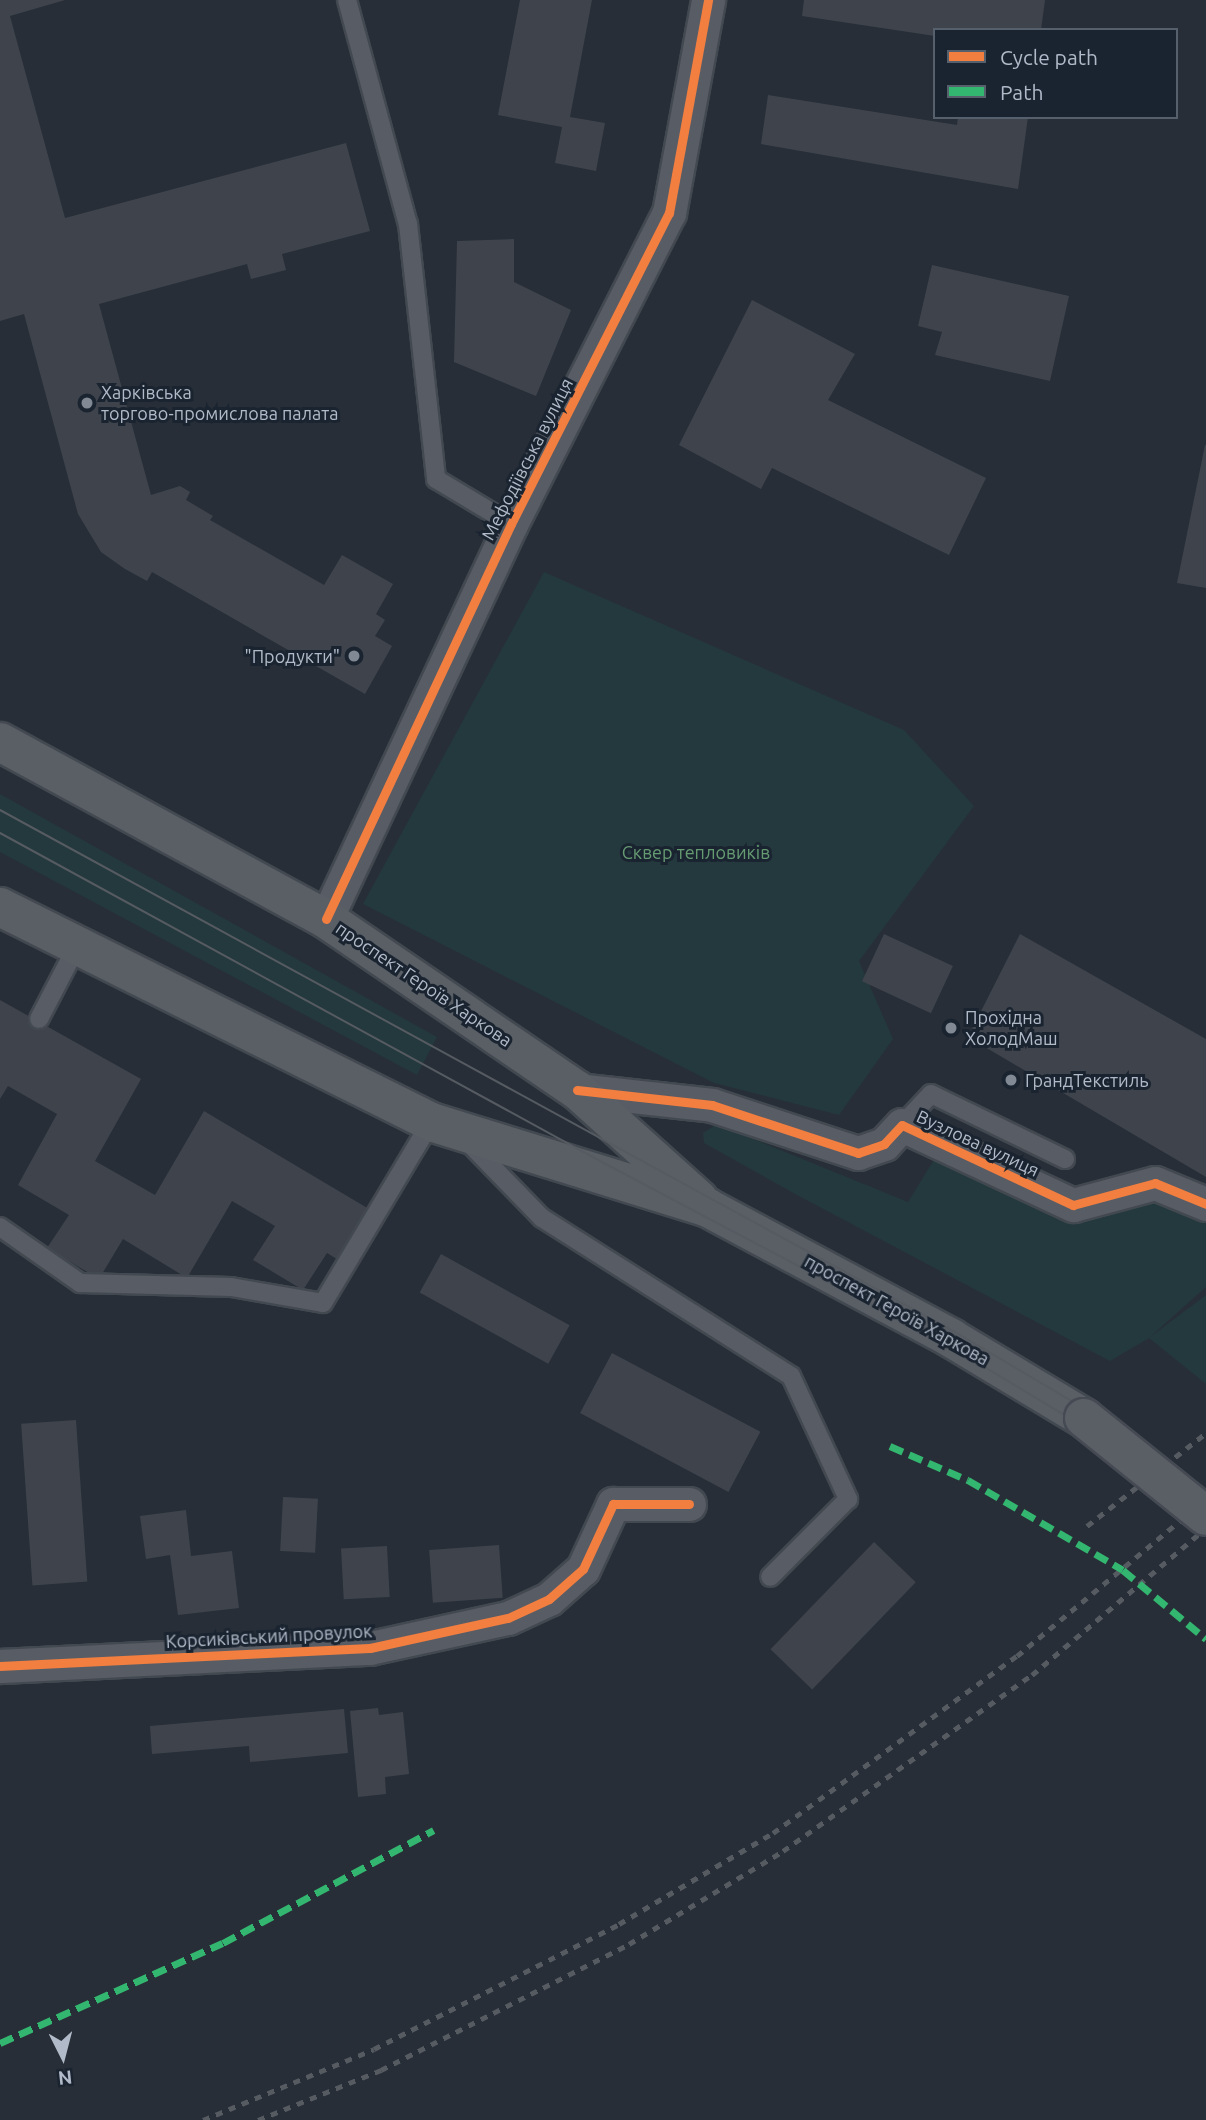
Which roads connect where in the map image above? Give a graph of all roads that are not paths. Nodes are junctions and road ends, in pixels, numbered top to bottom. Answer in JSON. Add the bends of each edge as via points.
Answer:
{"nodes":[{"id":1,"x":348,"y":0,"type":"edge"},
{"id":2,"x":708,"y":0,"type":"edge"},
{"id":3,"x":510,"y":524,"type":"junction"},
{"id":4,"x":0,"y":742,"type":"edge"},
{"id":5,"x":0,"y":907,"type":"edge"},
{"id":6,"x":326,"y":919,"type":"junction"},
{"id":7,"x":76,"y":948,"type":"junction"},
{"id":8,"x":39,"y":1019,"type":"dead end"},
{"id":9,"x":577,"y":1090,"type":"junction"},
{"id":10,"x":902,"y":1125,"type":"junction"},
{"id":11,"x":443,"y":1126,"type":"junction"},
{"id":12,"x":1065,"y":1158,"type":"dead end"},
{"id":13,"x":1206,"y":1203,"type":"edge"},
{"id":14,"x":708,"y":1208,"type":"junction"},
{"id":15,"x":0,"y":1227,"type":"edge"},
{"id":16,"x":690,"y":1504,"type":"dead end"},
{"id":17,"x":1206,"y":1516,"type":"edge"},
{"id":18,"x":770,"y":1577,"type":"dead end"},
{"id":19,"x":0,"y":1666,"type":"edge"}],
"edges":[{"from":1,"to":3,"type":"lane","via":[[408,224],[436,479]]},
{"from":2,"to":3,"type":"street","name":"Мефодіївська вулиця","via":[[669,213]]},
{"from":3,"to":6,"type":"street","name":"Мефодіївська вулиця"},
{"from":4,"to":6,"type":"main road","name":"проспект Героїв Харкова"},
{"from":5,"to":7,"type":"main road","name":"проспект Героїв Харкова"},
{"from":6,"to":9,"type":"main road","name":"проспект Героїв Харкова"},
{"from":7,"to":8,"type":"lane"},
{"from":7,"to":11,"type":"main road","name":"проспект Героїв Харкова"},
{"from":9,"to":10,"type":"street","name":"Вузлова вулиця","via":[[712,1105],[858,1153],[884,1144]]},
{"from":9,"to":14,"type":"main road","name":"проспект Героїв Харкова"},
{"from":10,"to":12,"type":"lane","via":[[931,1094]]},
{"from":10,"to":13,"type":"street","name":"Вузлова вулиця","via":[[1073,1205],[1155,1183]]},
{"from":11,"to":14,"type":"main road","name":"проспект Героїв Харкова"},
{"from":11,"to":15,"type":"lane","via":[[323,1303],[231,1287],[79,1283]]},
{"from":11,"to":18,"type":"lane","via":[[542,1218],[791,1376],[848,1499]]},
{"from":14,"to":17,"type":"main road","name":"проспект Героїв Харкова","bridge":true,"via":[[951,1339],[1084,1418]]},
{"from":16,"to":19,"type":"street","name":"Корсиківський провулок","via":[[613,1504],[583,1569],[549,1599],[508,1618],[370,1648]]}]}
